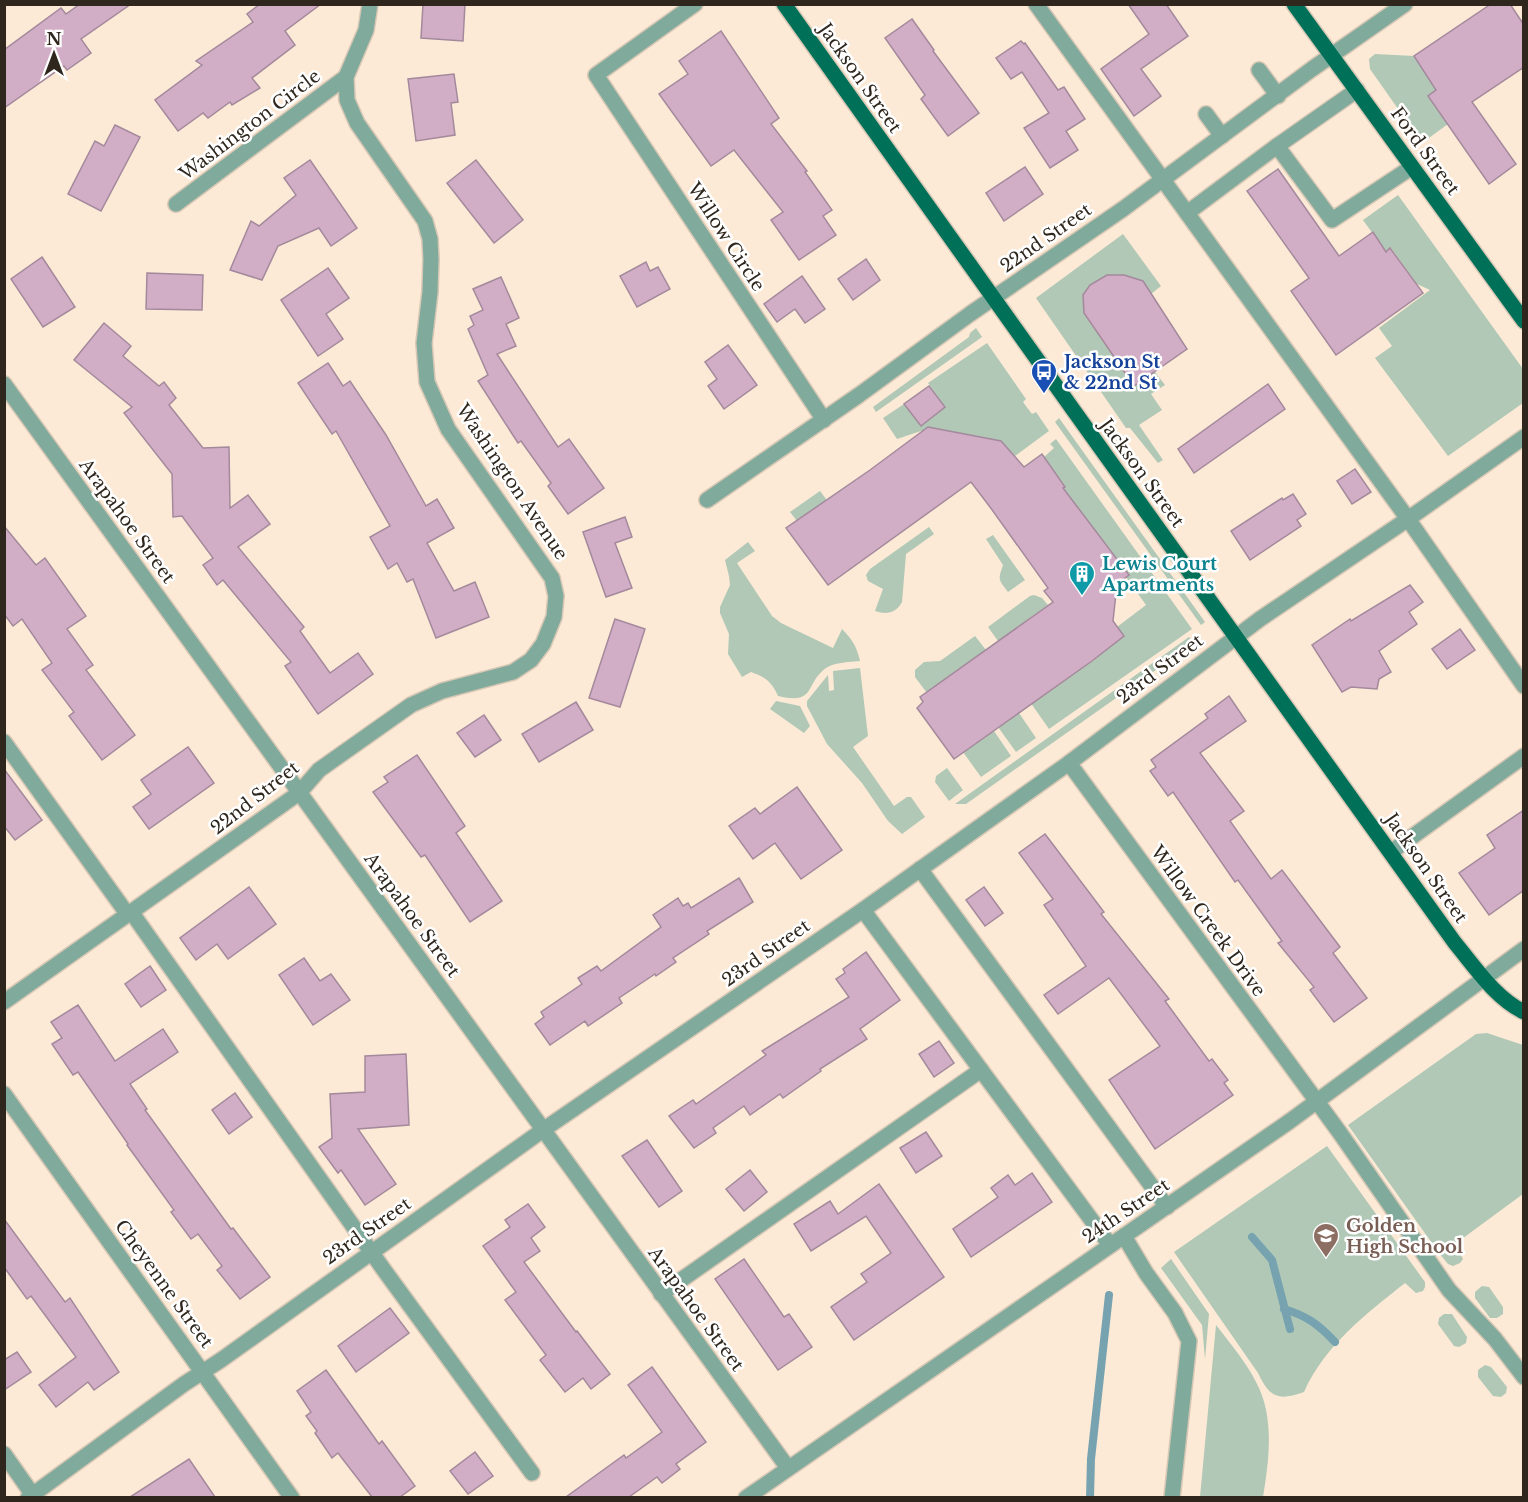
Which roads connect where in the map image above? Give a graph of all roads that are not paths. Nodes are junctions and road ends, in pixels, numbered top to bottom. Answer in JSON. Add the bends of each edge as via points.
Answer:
{"nodes":[{"id":1,"x":370,"y":4,"type":"edge"},
{"id":2,"x":695,"y":4,"type":"edge"},
{"id":3,"x":784,"y":4,"type":"edge"},
{"id":4,"x":1036,"y":4,"type":"edge"},
{"id":5,"x":1294,"y":4,"type":"edge"},
{"id":6,"x":1406,"y":4,"type":"edge"},
{"id":7,"x":1332,"y":56,"type":"junction"},
{"id":8,"x":1259,"y":69,"type":"dead end"},
{"id":9,"x":346,"y":77,"type":"junction"},
{"id":10,"x":1357,"y":90,"type":"junction"},
{"id":11,"x":1278,"y":96,"type":"junction"},
{"id":12,"x":1206,"y":114,"type":"dead end"},
{"id":13,"x":1222,"y":136,"type":"junction"},
{"id":14,"x":1277,"y":146,"type":"junction"},
{"id":15,"x":1412,"y":167,"type":"junction"},
{"id":16,"x":1163,"y":179,"type":"junction"},
{"id":17,"x":176,"y":204,"type":"dead end"},
{"id":18,"x":1186,"y":213,"type":"junction"},
{"id":19,"x":992,"y":299,"type":"junction"},
{"id":20,"x":1524,"y":321,"type":"edge"},
{"id":21,"x":4,"y":384,"type":"edge"},
{"id":22,"x":824,"y":420,"type":"junction"},
{"id":23,"x":1524,"y":437,"type":"edge"},
{"id":24,"x":707,"y":500,"type":"dead end"},
{"id":25,"x":1408,"y":519,"type":"junction"},
{"id":26,"x":554,"y":617,"type":"joint"},
{"id":27,"x":1237,"y":636,"type":"junction"},
{"id":28,"x":1524,"y":686,"type":"edge"},
{"id":29,"x":4,"y":742,"type":"edge"},
{"id":30,"x":1524,"y":756,"type":"edge"},
{"id":31,"x":1069,"y":763,"type":"junction"},
{"id":32,"x":299,"y":793,"type":"junction"},
{"id":33,"x":1391,"y":852,"type":"junction"},
{"id":34,"x":920,"y":869,"type":"junction"},
{"id":35,"x":863,"y":910,"type":"junction"},
{"id":36,"x":130,"y":914,"type":"junction"},
{"id":37,"x":1524,"y":949,"type":"edge"},
{"id":38,"x":1483,"y":978,"type":"junction"},
{"id":39,"x":4,"y":1002,"type":"edge"},
{"id":40,"x":1524,"y":1012,"type":"edge"},
{"id":41,"x":981,"y":1070,"type":"junction"},
{"id":42,"x":4,"y":1094,"type":"edge"},
{"id":43,"x":1317,"y":1102,"type":"junction"},
{"id":44,"x":543,"y":1130,"type":"junction"},
{"id":45,"x":1167,"y":1207,"type":"junction"},
{"id":46,"x":1124,"y":1236,"type":"junction"},
{"id":47,"x":1110,"y":1245,"type":"junction"},
{"id":48,"x":372,"y":1252,"type":"junction"},
{"id":49,"x":661,"y":1294,"type":"junction"},
{"id":50,"x":203,"y":1372,"type":"junction"},
{"id":51,"x":1524,"y":1377,"type":"edge"},
{"id":52,"x":4,"y":1454,"type":"edge"},
{"id":53,"x":788,"y":1468,"type":"junction"},
{"id":54,"x":532,"y":1473,"type":"dead end"},
{"id":55,"x":32,"y":1496,"type":"edge"},
{"id":56,"x":292,"y":1497,"type":"edge"},
{"id":57,"x":746,"y":1497,"type":"edge"},
{"id":58,"x":1172,"y":1497,"type":"edge"}],
"edges":[{"from":1,"to":9,"type":"street","via":[[366,30]]},
{"from":2,"to":22,"type":"street","name":"Willow Circle","via":[[596,75]]},
{"from":3,"to":19,"type":"main road","name":"Jackson Street"},
{"from":4,"to":16,"type":"street"},
{"from":5,"to":7,"type":"main road","name":"Ford Street"},
{"from":6,"to":7,"type":"street","name":"22nd Street"},
{"from":7,"to":10,"type":"main road","name":"Ford Street"},
{"from":7,"to":11,"type":"street","name":"22nd Street"},
{"from":8,"to":11,"type":"street"},
{"from":9,"to":17,"type":"street","name":"Washington Circle"},
{"from":9,"to":26,"type":"street","name":"Washington Avenue","via":[[347,100],[357,123],[425,221],[430,239],[430,292],[424,343],[427,382],[448,429],[552,578],[556,596]]},
{"from":10,"to":14,"type":"street"},
{"from":10,"to":15,"type":"main road","name":"Ford Street"},
{"from":11,"to":13,"type":"street","name":"22nd Street"},
{"from":12,"to":13,"type":"street"},
{"from":13,"to":16,"type":"street","name":"22nd Street"},
{"from":14,"to":15,"type":"street","via":[[1332,220]]},
{"from":14,"to":18,"type":"street"},
{"from":15,"to":20,"type":"main road","name":"Ford Street"},
{"from":16,"to":18,"type":"street"},
{"from":16,"to":19,"type":"street","name":"22nd Street"},
{"from":18,"to":25,"type":"street"},
{"from":19,"to":22,"type":"street","name":"22nd Street"},
{"from":19,"to":27,"type":"main road","name":"Jackson Street"},
{"from":21,"to":32,"type":"street","name":"Arapahoe Street"},
{"from":22,"to":24,"type":"street","name":"22nd Street"},
{"from":23,"to":25,"type":"street","name":"23rd Street"},
{"from":25,"to":27,"type":"street","name":"23rd Street"},
{"from":25,"to":28,"type":"street"},
{"from":26,"to":32,"type":"street","name":"22nd Street","via":[[543,644],[531,660],[513,672],[442,691],[411,705],[319,770]]},
{"from":27,"to":31,"type":"street","name":"23rd Street"},
{"from":27,"to":33,"type":"main road","name":"Jackson Street"},
{"from":29,"to":36,"type":"street"},
{"from":30,"to":33,"type":"street"},
{"from":31,"to":34,"type":"street","name":"23rd Street"},
{"from":31,"to":43,"type":"street","name":"Willow Creek Drive"},
{"from":32,"to":36,"type":"street","name":"22nd Street"},
{"from":32,"to":44,"type":"street","name":"Arapahoe Street"},
{"from":33,"to":38,"type":"main road","name":"Jackson Street"},
{"from":34,"to":35,"type":"street","name":"23rd Street"},
{"from":34,"to":45,"type":"street"},
{"from":35,"to":41,"type":"street"},
{"from":35,"to":44,"type":"street","name":"23rd Street"},
{"from":36,"to":39,"type":"street","name":"22nd Street"},
{"from":36,"to":48,"type":"street"},
{"from":37,"to":38,"type":"street","name":"24th Street"},
{"from":38,"to":40,"type":"main road","name":"Jackson Street"},
{"from":38,"to":43,"type":"street","name":"24th Street"},
{"from":41,"to":47,"type":"street"},
{"from":41,"to":49,"type":"street"},
{"from":42,"to":50,"type":"street","name":"Cheyenne Street"},
{"from":43,"to":45,"type":"street","name":"24th Street"},
{"from":43,"to":51,"type":"street","name":"Willow Creek Drive","via":[[1449,1290]]},
{"from":44,"to":48,"type":"street","name":"23rd Street"},
{"from":44,"to":49,"type":"street","name":"Arapahoe Street"},
{"from":45,"to":46,"type":"street","name":"24th Street"},
{"from":46,"to":47,"type":"street","name":"24th Street"},
{"from":46,"to":58,"type":"street","via":[[1190,1341]]},
{"from":47,"to":53,"type":"street","name":"24th Street"},
{"from":48,"to":50,"type":"street","name":"23rd Street"},
{"from":48,"to":54,"type":"street"},
{"from":49,"to":53,"type":"street","name":"Arapahoe Street"},
{"from":50,"to":55,"type":"street","name":"23rd Street"},
{"from":50,"to":56,"type":"street","name":"Cheyenne Street"},
{"from":52,"to":55,"type":"street"},
{"from":53,"to":57,"type":"street","name":"24th Street"}]}
